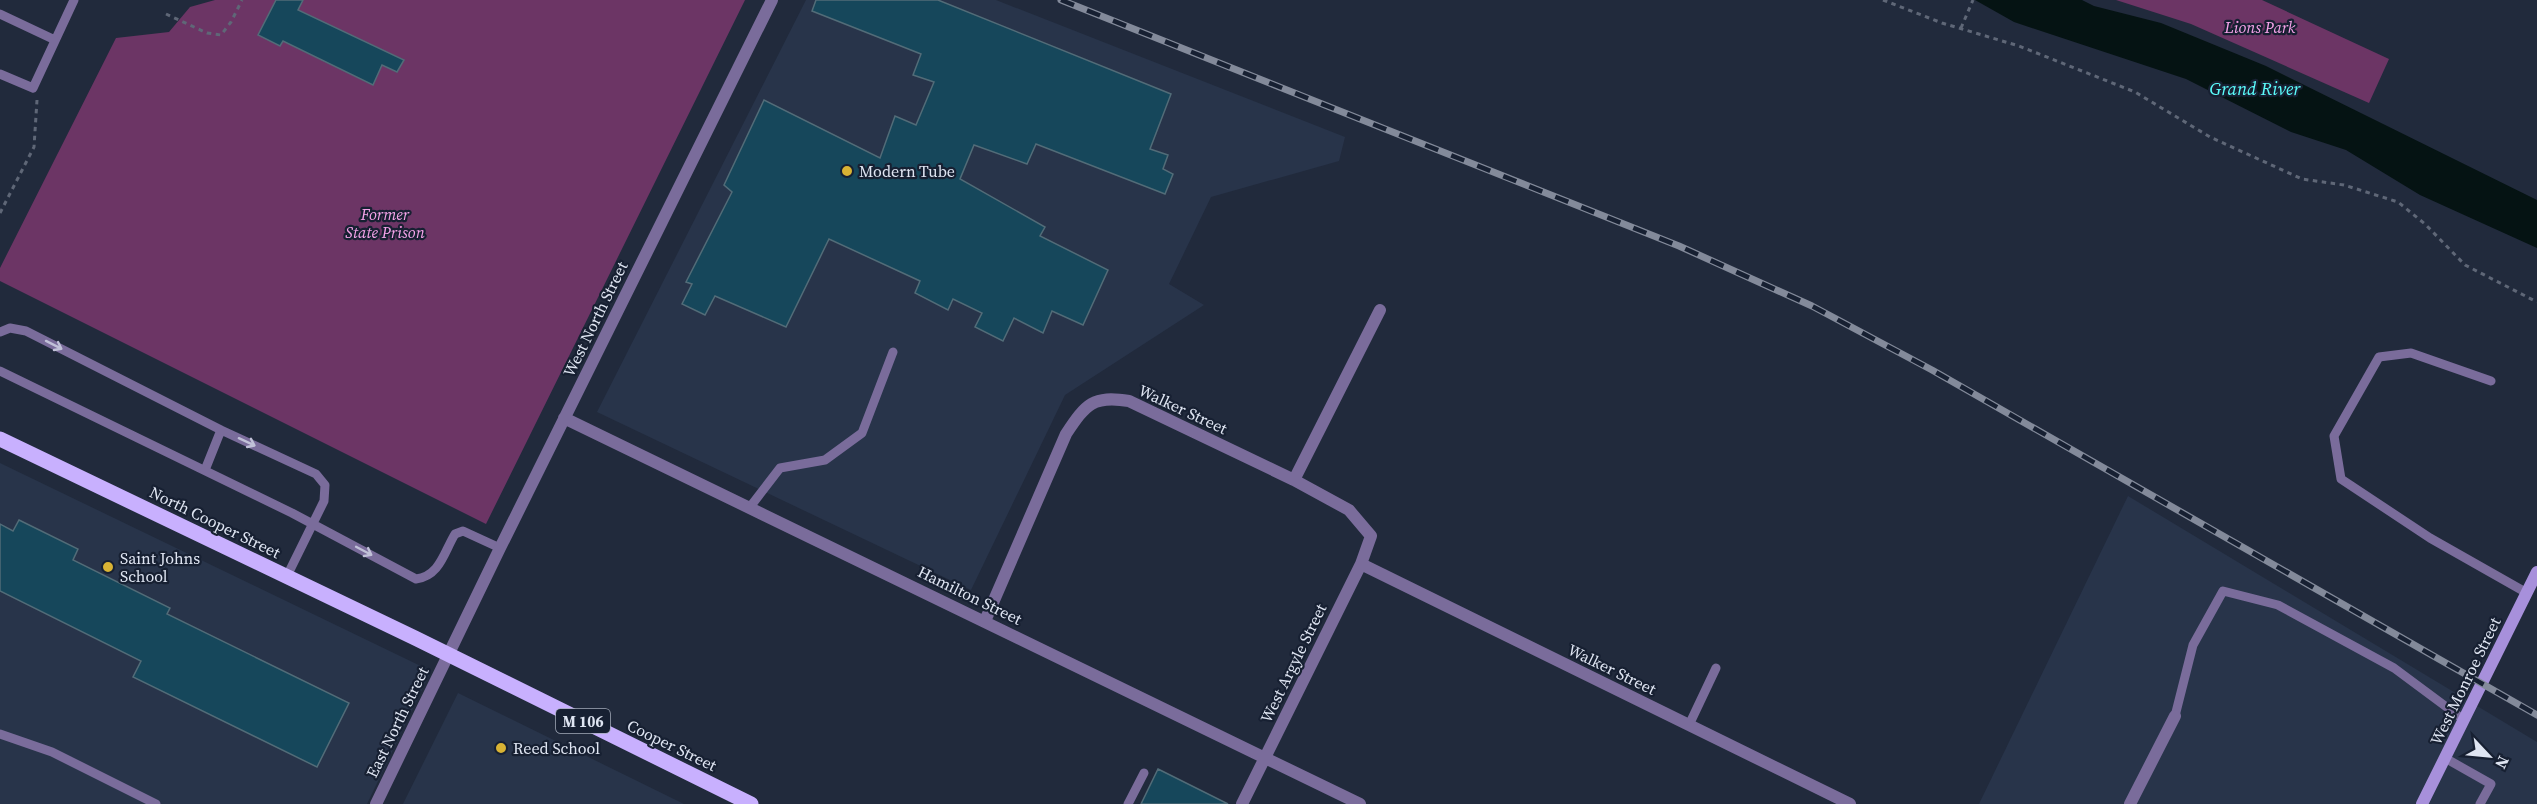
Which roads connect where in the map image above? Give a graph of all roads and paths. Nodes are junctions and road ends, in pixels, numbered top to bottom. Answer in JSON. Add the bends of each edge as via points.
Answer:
{"nodes":[{"id":1,"x":74,"y":0,"type":"edge"},
{"id":2,"x":242,"y":0,"type":"edge"},
{"id":3,"x":772,"y":0,"type":"edge"},
{"id":4,"x":1882,"y":0,"type":"edge"},
{"id":5,"x":1973,"y":0,"type":"edge"},
{"id":6,"x":0,"y":14,"type":"edge"},
{"id":7,"x":166,"y":14,"type":"dead end"},
{"id":8,"x":1961,"y":27,"type":"junction"},
{"id":9,"x":56,"y":40,"type":"junction"},
{"id":10,"x":0,"y":74,"type":"edge"},
{"id":11,"x":37,"y":97,"type":"dead end"},
{"id":12,"x":0,"y":213,"type":"edge"},
{"id":13,"x":2537,"y":302,"type":"edge"},
{"id":14,"x":1380,"y":310,"type":"dead end"},
{"id":15,"x":0,"y":332,"type":"edge"},
{"id":16,"x":893,"y":352,"type":"dead end"},
{"id":17,"x":0,"y":371,"type":"edge"},
{"id":18,"x":2491,"y":381,"type":"dead end"},
{"id":19,"x":564,"y":418,"type":"junction"},
{"id":20,"x":221,"y":430,"type":"junction"},
{"id":21,"x":0,"y":439,"type":"edge"},
{"id":22,"x":205,"y":471,"type":"junction"},
{"id":23,"x":1294,"y":480,"type":"junction"},
{"id":24,"x":750,"y":507,"type":"junction"},
{"id":25,"x":312,"y":524,"type":"junction"},
{"id":26,"x":1371,"y":536,"type":"joint"},
{"id":27,"x":500,"y":548,"type":"junction"},
{"id":28,"x":1361,"y":564,"type":"junction"},
{"id":29,"x":2537,"y":572,"type":"edge"},
{"id":30,"x":287,"y":576,"type":"junction"},
{"id":31,"x":2527,"y":593,"type":"junction"},
{"id":32,"x":985,"y":621,"type":"junction"},
{"id":33,"x":415,"y":638,"type":"joint"},
{"id":34,"x":448,"y":654,"type":"junction"},
{"id":35,"x":1716,"y":668,"type":"dead end"},
{"id":36,"x":2175,"y":716,"type":"joint"},
{"id":37,"x":2464,"y":720,"type":"junction"},
{"id":38,"x":1689,"y":725,"type":"junction"},
{"id":39,"x":0,"y":734,"type":"edge"},
{"id":40,"x":1264,"y":757,"type":"junction"},
{"id":41,"x":2445,"y":758,"type":"junction"},
{"id":42,"x":1144,"y":773,"type":"dead end"},
{"id":43,"x":156,"y":804,"type":"edge"},
{"id":44,"x":376,"y":804,"type":"edge"},
{"id":45,"x":751,"y":804,"type":"edge"},
{"id":46,"x":1128,"y":804,"type":"edge"},
{"id":47,"x":1242,"y":804,"type":"edge"},
{"id":48,"x":1360,"y":804,"type":"edge"},
{"id":49,"x":1850,"y":804,"type":"edge"},
{"id":50,"x":2130,"y":804,"type":"edge"},
{"id":51,"x":2422,"y":804,"type":"edge"},
{"id":52,"x":2480,"y":804,"type":"edge"}],
"edges":[{"from":1,"to":9,"type":"lane"},
{"from":2,"to":7,"type":"path","via":[[221,35],[207,33]]},
{"from":3,"to":19,"type":"street","name":"West North Street"},
{"from":4,"to":8,"type":"path"},
{"from":5,"to":8,"type":"path"},
{"from":6,"to":9,"type":"lane"},
{"from":8,"to":13,"type":"path","via":[[2135,92],[2210,137],[2302,178],[2344,185],[2398,202],[2465,265]]},
{"from":9,"to":10,"type":"lane","via":[[33,88]]},
{"from":11,"to":12,"type":"path","via":[[34,147]]},
{"from":14,"to":23,"type":"street"},
{"from":15,"to":20,"type":"lane","one_way":true,"via":[[10,328],[26,331]]},
{"from":16,"to":24,"type":"lane","via":[[862,433],[825,460],[780,468]]},
{"from":17,"to":22,"type":"lane"},
{"from":18,"to":31,"type":"lane","via":[[2411,353],[2379,357],[2334,436],[2337,458],[2341,479],[2430,538]]},
{"from":19,"to":24,"type":"street","name":"Hamilton Street"},
{"from":19,"to":27,"type":"street","name":"West North Street"},
{"from":20,"to":22,"type":"lane"},
{"from":20,"to":25,"type":"lane","one_way":true,"via":[[316,474],[325,486],[324,501]]},
{"from":21,"to":30,"type":"main road","name":"North Cooper Street","number":"M 106"},
{"from":22,"to":25,"type":"lane"},
{"from":23,"to":26,"type":"street","name":"Walker Street","via":[[1350,510]]},
{"from":23,"to":32,"type":"street","name":"Walker Street","via":[[1130,401],[1096,400],[1066,434]]},
{"from":24,"to":32,"type":"street","name":"Hamilton Street"},
{"from":25,"to":27,"type":"lane","one_way":true,"via":[[416,579],[436,571],[455,534],[463,531]]},
{"from":25,"to":30,"type":"lane"},
{"from":26,"to":28,"type":"street","name":"West Argyle Street"},
{"from":27,"to":34,"type":"street","name":"West North Street"},
{"from":28,"to":38,"type":"street","name":"Walker Street"},
{"from":28,"to":40,"type":"street","name":"West Argyle Street"},
{"from":29,"to":31,"type":"street","name":"West Monroe Street"},
{"from":30,"to":33,"type":"main road","name":"North Cooper Street","number":"M 106"},
{"from":31,"to":37,"type":"street","name":"West Monroe Street"},
{"from":32,"to":40,"type":"street","name":"Hamilton Street"},
{"from":33,"to":34,"type":"main road","name":"Cooper Street","number":"M 106"},
{"from":34,"to":44,"type":"street","name":"East North Street"},
{"from":34,"to":45,"type":"main road","name":"Cooper Street","number":"M 106"},
{"from":35,"to":38,"type":"lane"},
{"from":36,"to":37,"type":"lane","via":[[2193,645],[2223,591],[2278,605],[2394,668]]},
{"from":36,"to":50,"type":"street"},
{"from":37,"to":41,"type":"street","name":"West Monroe Street"},
{"from":38,"to":49,"type":"street","name":"Walker Street"},
{"from":39,"to":43,"type":"lane","via":[[52,752]]},
{"from":40,"to":47,"type":"street","name":"West Argyle Street"},
{"from":40,"to":48,"type":"street","name":"Hamilton Street"},
{"from":41,"to":51,"type":"street","name":"West Monroe Street"},
{"from":41,"to":52,"type":"lane","via":[[2491,784]]},
{"from":42,"to":46,"type":"lane"}]}
